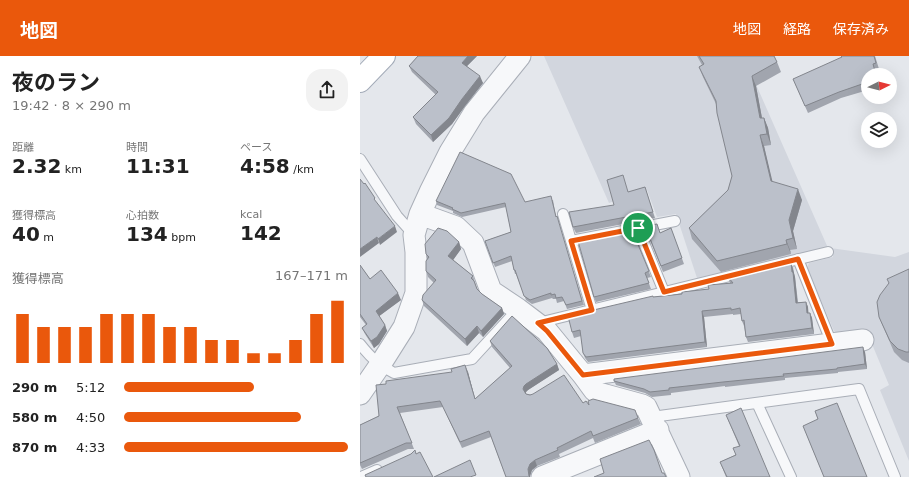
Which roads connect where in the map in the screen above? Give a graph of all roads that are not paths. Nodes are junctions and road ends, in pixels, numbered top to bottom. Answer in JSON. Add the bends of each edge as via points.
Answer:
{"nodes":[{"id":1,"x":384,"y":56,"type":"edge"},
{"id":2,"x":520,"y":56,"type":"edge"},
{"id":3,"x":360,"y":81,"type":"edge"},
{"id":4,"x":360,"y":159,"type":"edge"},
{"id":5,"x":420,"y":214,"type":"junction"},
{"id":6,"x":563,"y":214,"type":"dead end"},
{"id":7,"x":675,"y":221,"type":"dead end"},
{"id":8,"x":638,"y":228,"type":"junction"},
{"id":9,"x":414,"y":235,"type":"junction"},
{"id":10,"x":571,"y":241,"type":"junction"},
{"id":11,"x":828,"y":252,"type":"dead end"},
{"id":12,"x":798,"y":259,"type":"junction"},
{"id":13,"x":664,"y":292,"type":"junction"},
{"id":14,"x":518,"y":309,"type":"junction"},
{"id":15,"x":592,"y":310,"type":"junction"},
{"id":16,"x":538,"y":323,"type":"junction"},
{"id":17,"x":862,"y":340,"type":"dead end"},
{"id":18,"x":360,"y":344,"type":"edge"},
{"id":19,"x":832,"y":344,"type":"junction"},
{"id":20,"x":380,"y":365,"type":"junction"},
{"id":21,"x":577,"y":371,"type":"junction"},
{"id":22,"x":360,"y":394,"type":"edge"},
{"id":23,"x":757,"y":403,"type":"junction"},
{"id":24,"x":655,"y":424,"type":"junction"},
{"id":25,"x":389,"y":464,"type":"edge"},
{"id":26,"x":360,"y":477,"type":"edge"},
{"id":27,"x":542,"y":477,"type":"edge"},
{"id":28,"x":679,"y":477,"type":"edge"},
{"id":29,"x":791,"y":477,"type":"edge"},
{"id":30,"x":895,"y":477,"type":"edge"}],
"edges":[{"from":1,"to":3,"type":"main road"},
{"from":2,"to":5,"type":"street","via":[[474,113],[450,152]]},
{"from":4,"to":9,"type":"lane","via":[[397,216]]},
{"from":5,"to":9,"type":"street"},
{"from":5,"to":14,"type":"street","via":[[456,227],[473,243],[491,291]]},
{"from":6,"to":10,"type":"lane"},
{"from":7,"to":8,"type":"lane"},
{"from":8,"to":10,"type":"lane"},
{"from":8,"to":13,"type":"lane"},
{"from":9,"to":20,"type":"street","via":[[416,293],[404,327]]},
{"from":10,"to":15,"type":"lane"},
{"from":11,"to":12,"type":"lane"},
{"from":12,"to":13,"type":"lane"},
{"from":12,"to":19,"type":"lane"},
{"from":13,"to":15,"type":"lane"},
{"from":14,"to":16,"type":"street"},
{"from":14,"to":20,"type":"lane","via":[[472,359],[394,373]]},
{"from":15,"to":16,"type":"lane"},
{"from":16,"to":21,"type":"street"},
{"from":17,"to":19,"type":"street"},
{"from":18,"to":20,"type":"lane"},
{"from":19,"to":21,"type":"street"},
{"from":20,"to":22,"type":"street"},
{"from":21,"to":24,"type":"street","via":[[598,393],[646,407]]},
{"from":23,"to":24,"type":"lane"},
{"from":23,"to":29,"type":"lane"},
{"from":23,"to":30,"type":"lane","via":[[860,389]]},
{"from":24,"to":27,"type":"street"},
{"from":24,"to":28,"type":"street"},
{"from":25,"to":26,"type":"lane"}]}
